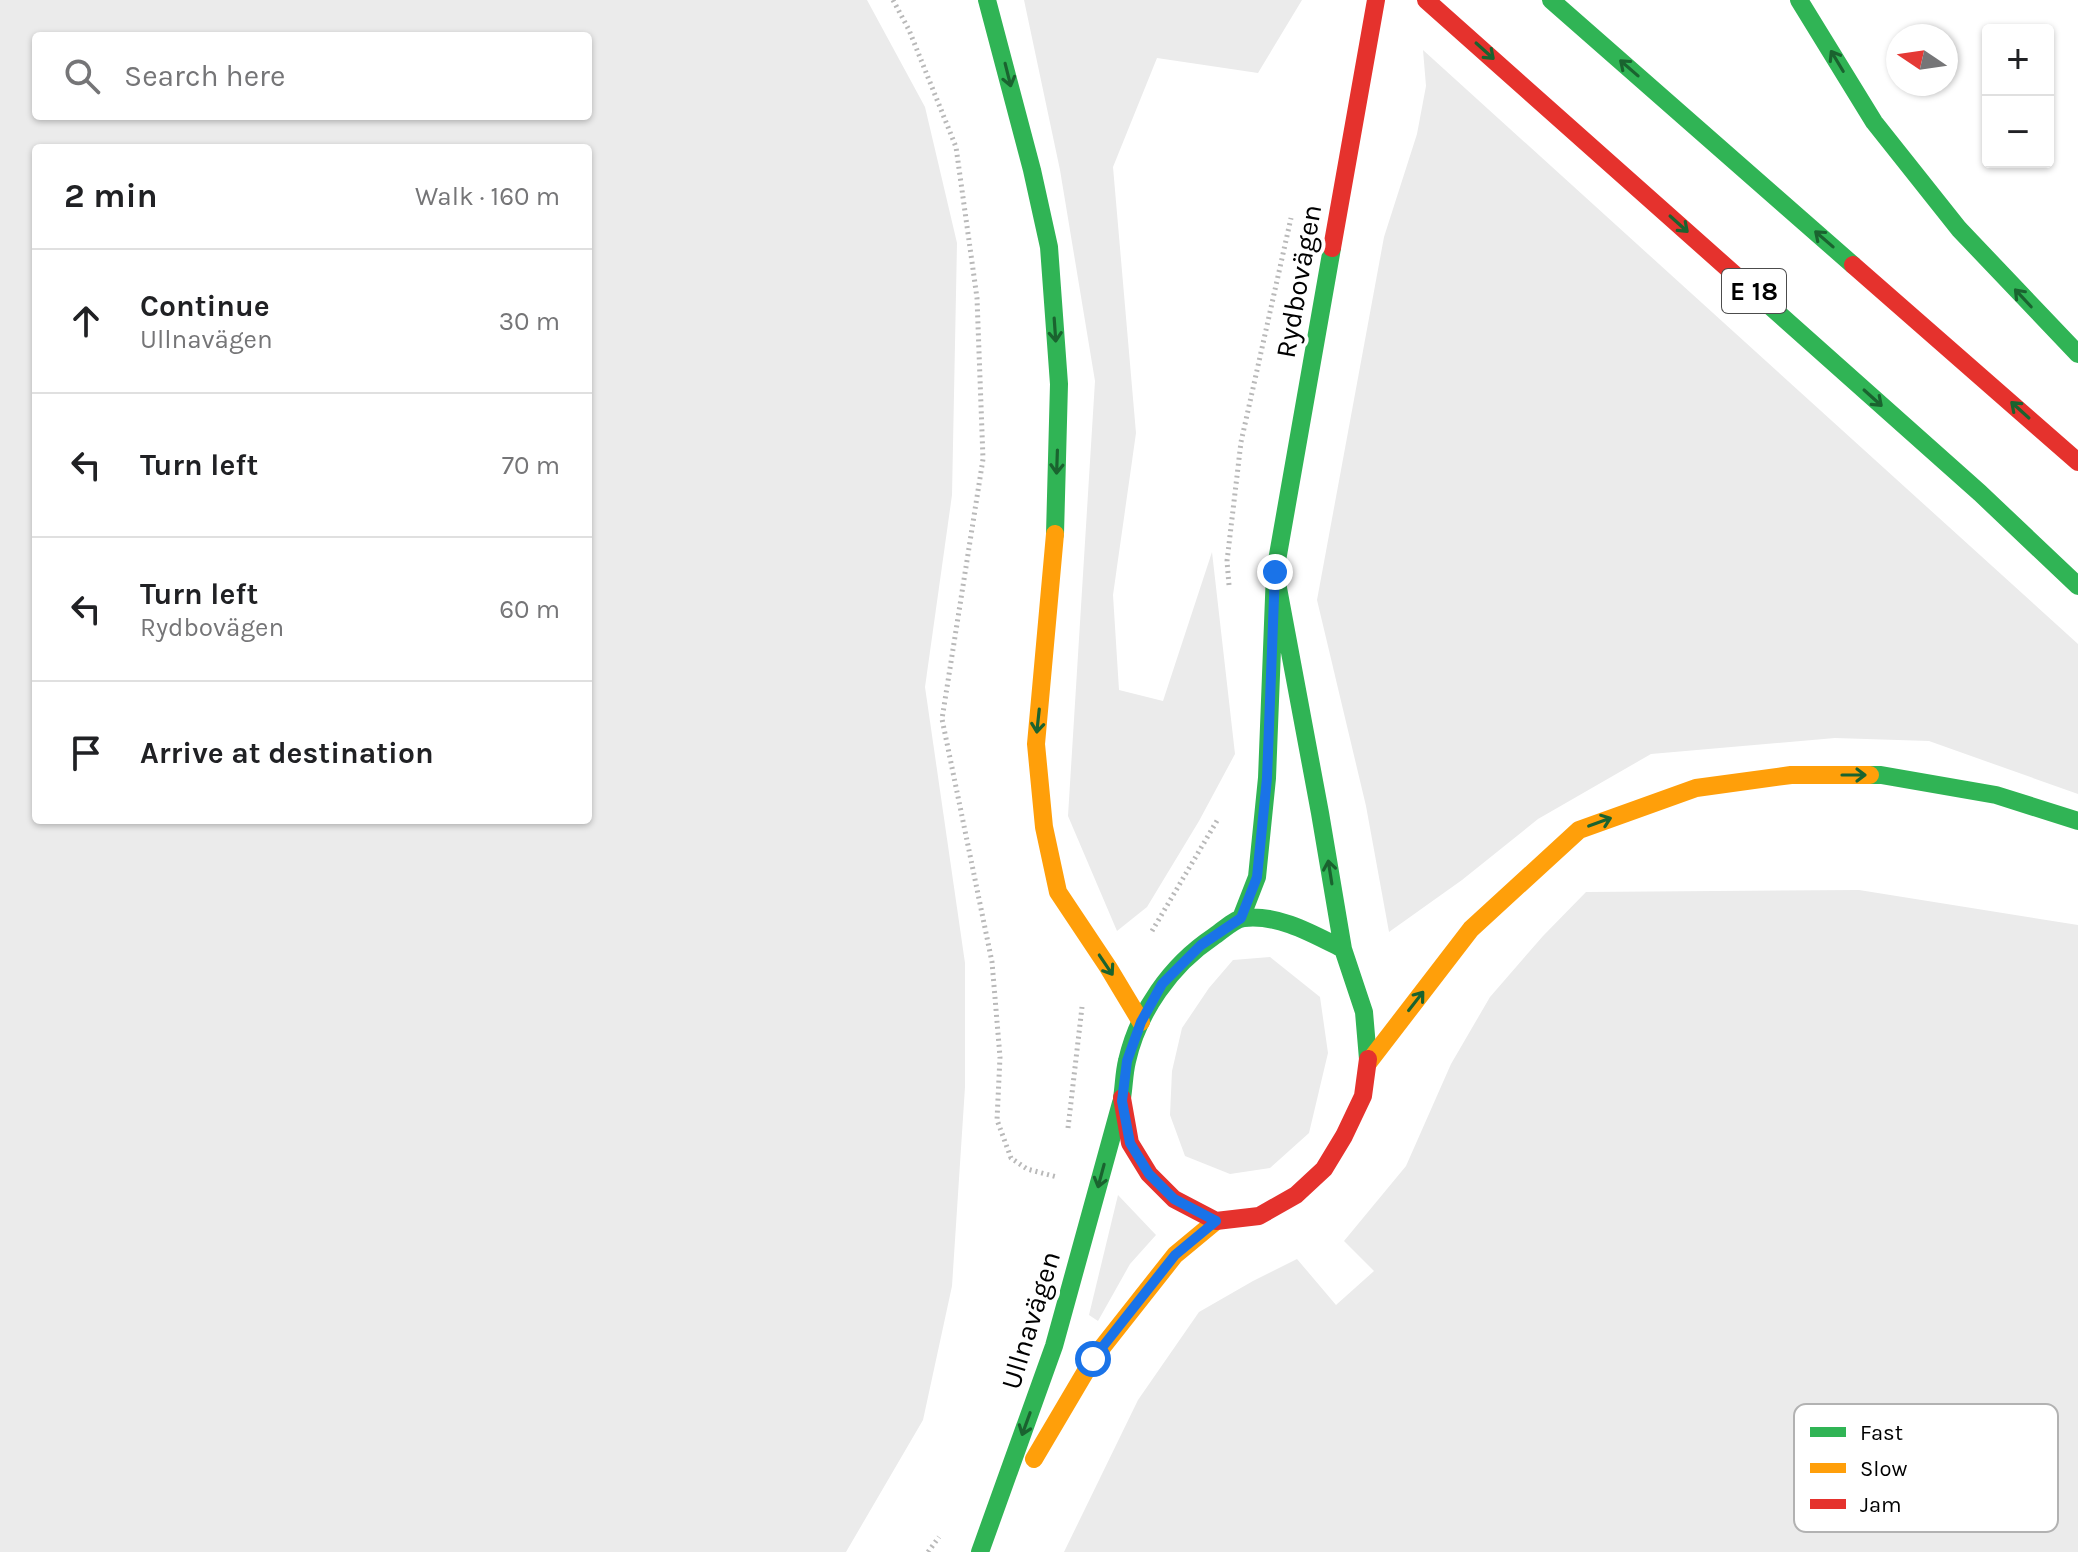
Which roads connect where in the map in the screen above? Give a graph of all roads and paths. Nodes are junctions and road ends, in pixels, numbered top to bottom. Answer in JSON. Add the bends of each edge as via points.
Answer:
{"nodes":[{"id":1,"x":893,"y":0,"type":"edge"},
{"id":2,"x":987,"y":0,"type":"edge"},
{"id":3,"x":1376,"y":0,"type":"edge"},
{"id":4,"x":1426,"y":0,"type":"edge"},
{"id":5,"x":1551,"y":0,"type":"edge"},
{"id":6,"x":1799,"y":0,"type":"edge"},
{"id":7,"x":1292,"y":213,"type":"dead end"},
{"id":8,"x":2078,"y":354,"type":"edge"},
{"id":9,"x":2078,"y":462,"type":"edge"},
{"id":10,"x":1275,"y":572,"type":"junction"},
{"id":11,"x":2078,"y":586,"type":"edge"},
{"id":12,"x":1229,"y":593,"type":"dead end"},
{"id":13,"x":1224,"y":809,"type":"dead end"},
{"id":14,"x":2078,"y":821,"type":"edge"},
{"id":15,"x":1241,"y":918,"type":"junction"},
{"id":16,"x":1149,"y":936,"type":"dead end"},
{"id":17,"x":1343,"y":949,"type":"junction"},
{"id":18,"x":1108,"y":967,"type":"junction"},
{"id":19,"x":1141,"y":1022,"type":"junction"},
{"id":20,"x":1368,"y":1063,"type":"junction"},
{"id":21,"x":1122,"y":1101,"type":"junction"},
{"id":22,"x":1067,"y":1134,"type":"dead end"},
{"id":23,"x":1061,"y":1178,"type":"dead end"},
{"id":24,"x":1216,"y":1221,"type":"junction"},
{"id":25,"x":980,"y":1552,"type":"edge"}],
"edges":[{"from":1,"to":23,"type":"path","via":[[956,147],[977,298],[983,459],[942,719],[992,962],[1000,1057],[997,1120],[1011,1158],[1027,1169]]},
{"from":2,"to":18,"type":"main road","one_way":true,"via":[[1049,247],[1059,384],[1055,553],[1036,744],[1044,827],[1058,892]]},
{"from":3,"to":10,"type":"main road","name":"Rydbovägen"},
{"from":4,"to":11,"type":"main road","number":"E 18","one_way":true},
{"from":9,"to":5,"type":"main road","one_way":true},
{"from":8,"to":6,"type":"main road","one_way":true,"via":[[1959,229],[1883,134]]},
{"from":7,"to":12,"type":"path","via":[[1241,442],[1227,561]]},
{"from":10,"to":15,"type":"main road","name":"Rydbovägen","via":[[1267,778],[1257,877]]},
{"from":17,"to":10,"type":"main road","name":"Rydbovägen","one_way":true},
{"from":13,"to":16,"type":"path"},
{"from":20,"to":14,"type":"main road","one_way":true,"via":[[1471,929],[1579,830],[1696,788],[1791,775],[1881,775],[1996,795]]},
{"from":15,"to":17,"type":"main road","via":[[1272,919]]},
{"from":15,"to":19,"type":"main road","via":[[1201,945],[1162,984]]},
{"from":17,"to":20,"type":"main road","via":[[1364,1012]]},
{"from":18,"to":19,"type":"main road"},
{"from":18,"to":22,"type":"path","via":[[1085,986]]},
{"from":19,"to":21,"type":"main road","via":[[1127,1061]]},
{"from":20,"to":24,"type":"main road","via":[[1363,1096],[1324,1169],[1296,1195],[1259,1216]]},
{"from":21,"to":24,"type":"main road","via":[[1130,1143],[1149,1174],[1174,1199]]},
{"from":21,"to":25,"type":"main road","name":"Ullnavägen","one_way":true,"via":[[1054,1346]]},
{"from":24,"to":25,"type":"main road","name":"Ullnavägen","via":[[1175,1255],[1093,1359]]}]}
